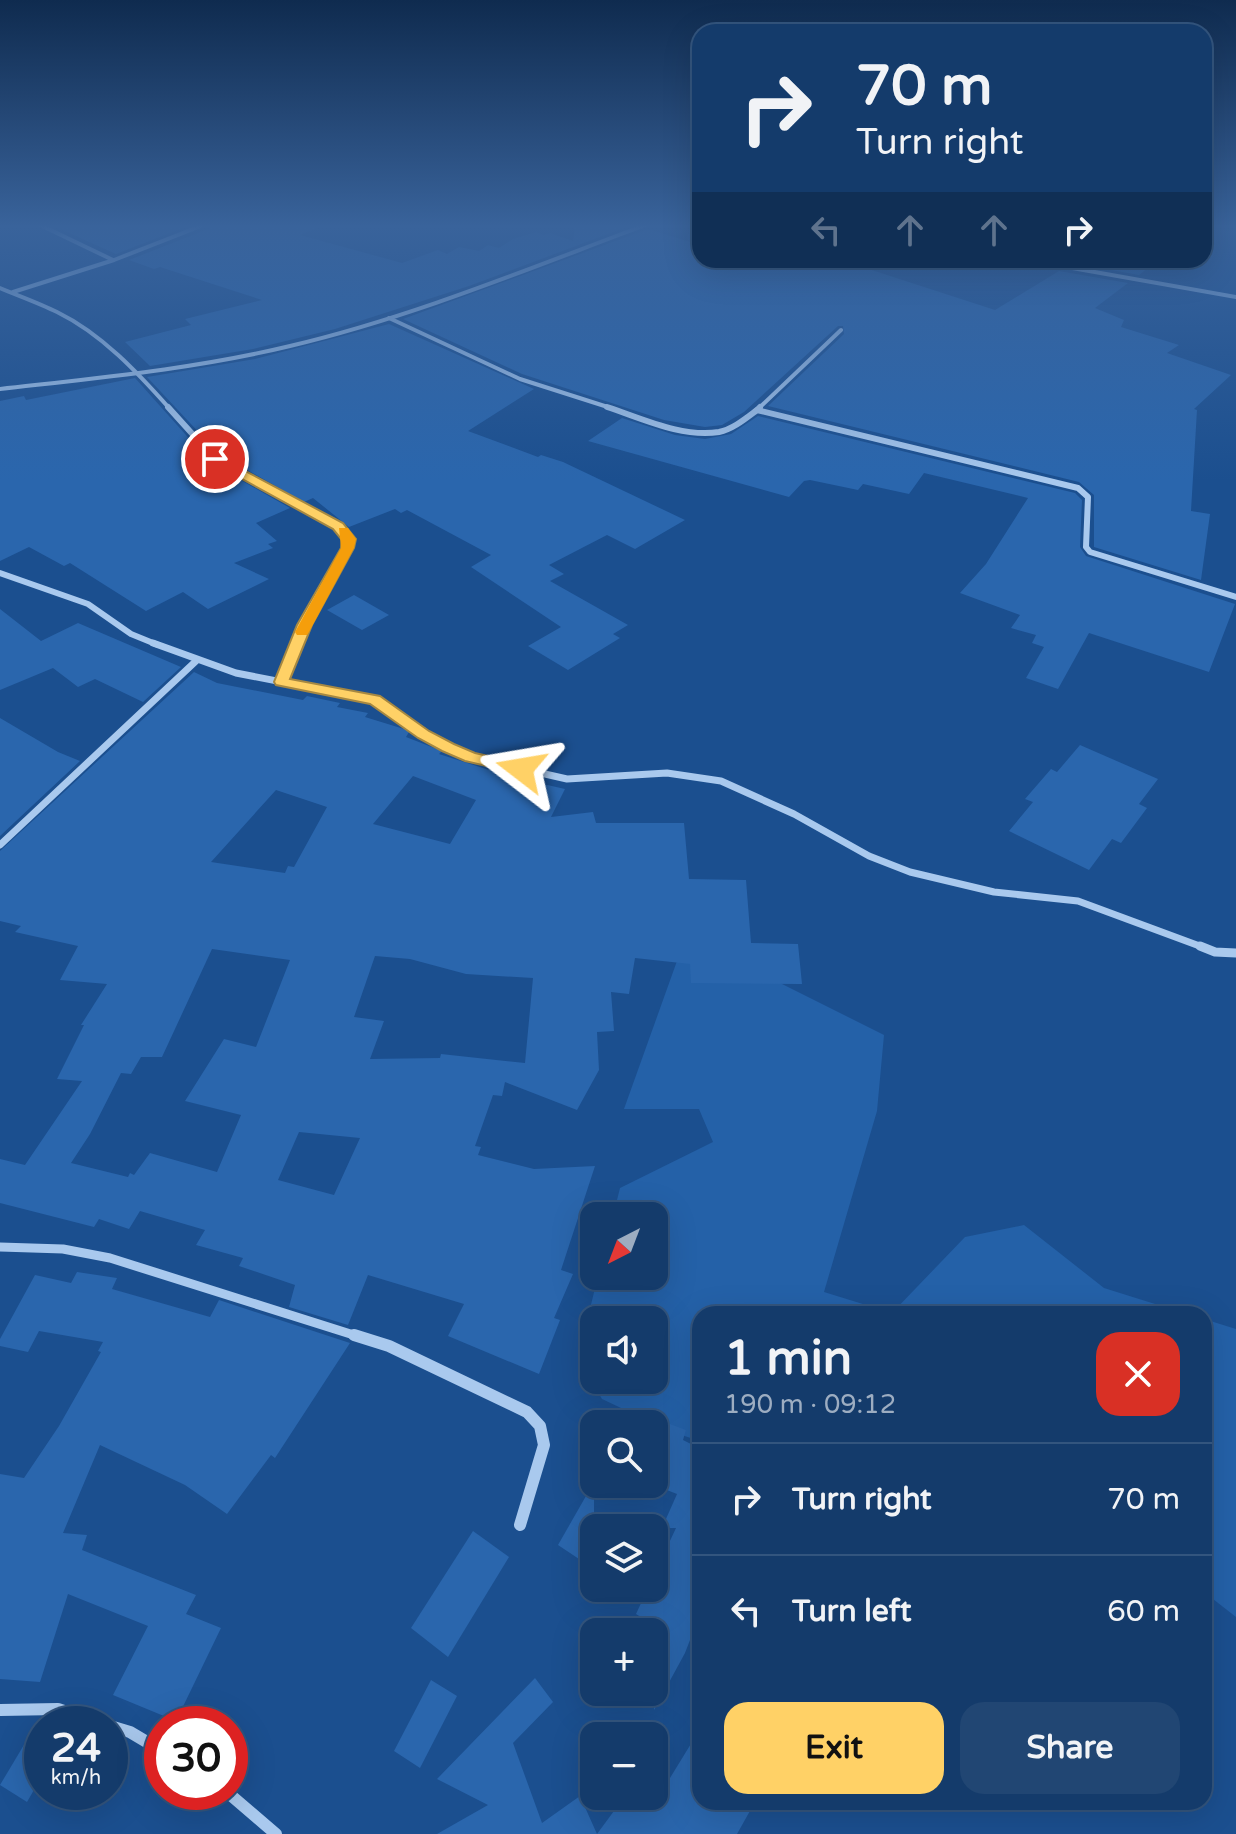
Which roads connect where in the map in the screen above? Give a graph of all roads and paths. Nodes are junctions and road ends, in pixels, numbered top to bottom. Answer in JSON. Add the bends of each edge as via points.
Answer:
{"nodes":[{"id":1,"x":51,"y":310,"type":"edge"},
{"id":2,"x":412,"y":310,"type":"edge"},
{"id":3,"x":389,"y":318,"type":"junction"},
{"id":4,"x":841,"y":330,"type":"dead end"},
{"id":5,"x":138,"y":373,"type":"junction"},
{"id":6,"x":0,"y":389,"type":"edge"},
{"id":7,"x":757,"y":410,"type":"junction"},
{"id":8,"x":0,"y":573,"type":"edge"},
{"id":9,"x":1236,"y":597,"type":"edge"},
{"id":10,"x":196,"y":661,"type":"junction"},
{"id":11,"x":281,"y":682,"type":"junction"},
{"id":12,"x":0,"y":845,"type":"edge"},
{"id":13,"x":1236,"y":953,"type":"edge"},
{"id":14,"x":0,"y":1247,"type":"edge"},
{"id":15,"x":520,"y":1525,"type":"dead end"},
{"id":16,"x":0,"y":1710,"type":"edge"},
{"id":17,"x":24,"y":1710,"type":"edge"},
{"id":18,"x":248,"y":1810,"type":"edge"},
{"id":19,"x":276,"y":1834,"type":"edge"}],
"edges":[{"from":1,"to":5,"type":"street","via":[[91,333]]},
{"from":2,"to":3,"type":"street"},
{"from":3,"to":5,"type":"street","via":[[289,346]]},
{"from":3,"to":7,"type":"street","via":[[520,379],[682,431],[718,432]]},
{"from":4,"to":7,"type":"street"},
{"from":5,"to":6,"type":"street"},
{"from":5,"to":11,"type":"street","via":[[215,459],[347,533],[348,548],[305,625]]},
{"from":7,"to":9,"type":"street","via":[[1082,489],[1088,497],[1090,552]]},
{"from":8,"to":10,"type":"street","via":[[88,604],[131,634]]},
{"from":10,"to":11,"type":"street"},
{"from":10,"to":12,"type":"street"},
{"from":11,"to":13,"type":"street","via":[[375,700],[423,734],[470,757],[551,777],[667,773],[721,781],[910,872],[994,892],[1078,901],[1215,952]]},
{"from":14,"to":15,"type":"street","via":[[63,1249],[110,1258],[389,1346],[527,1412],[540,1426],[544,1445]]},
{"from":16,"to":17,"type":"street"},
{"from":18,"to":19,"type":"street"}]}
